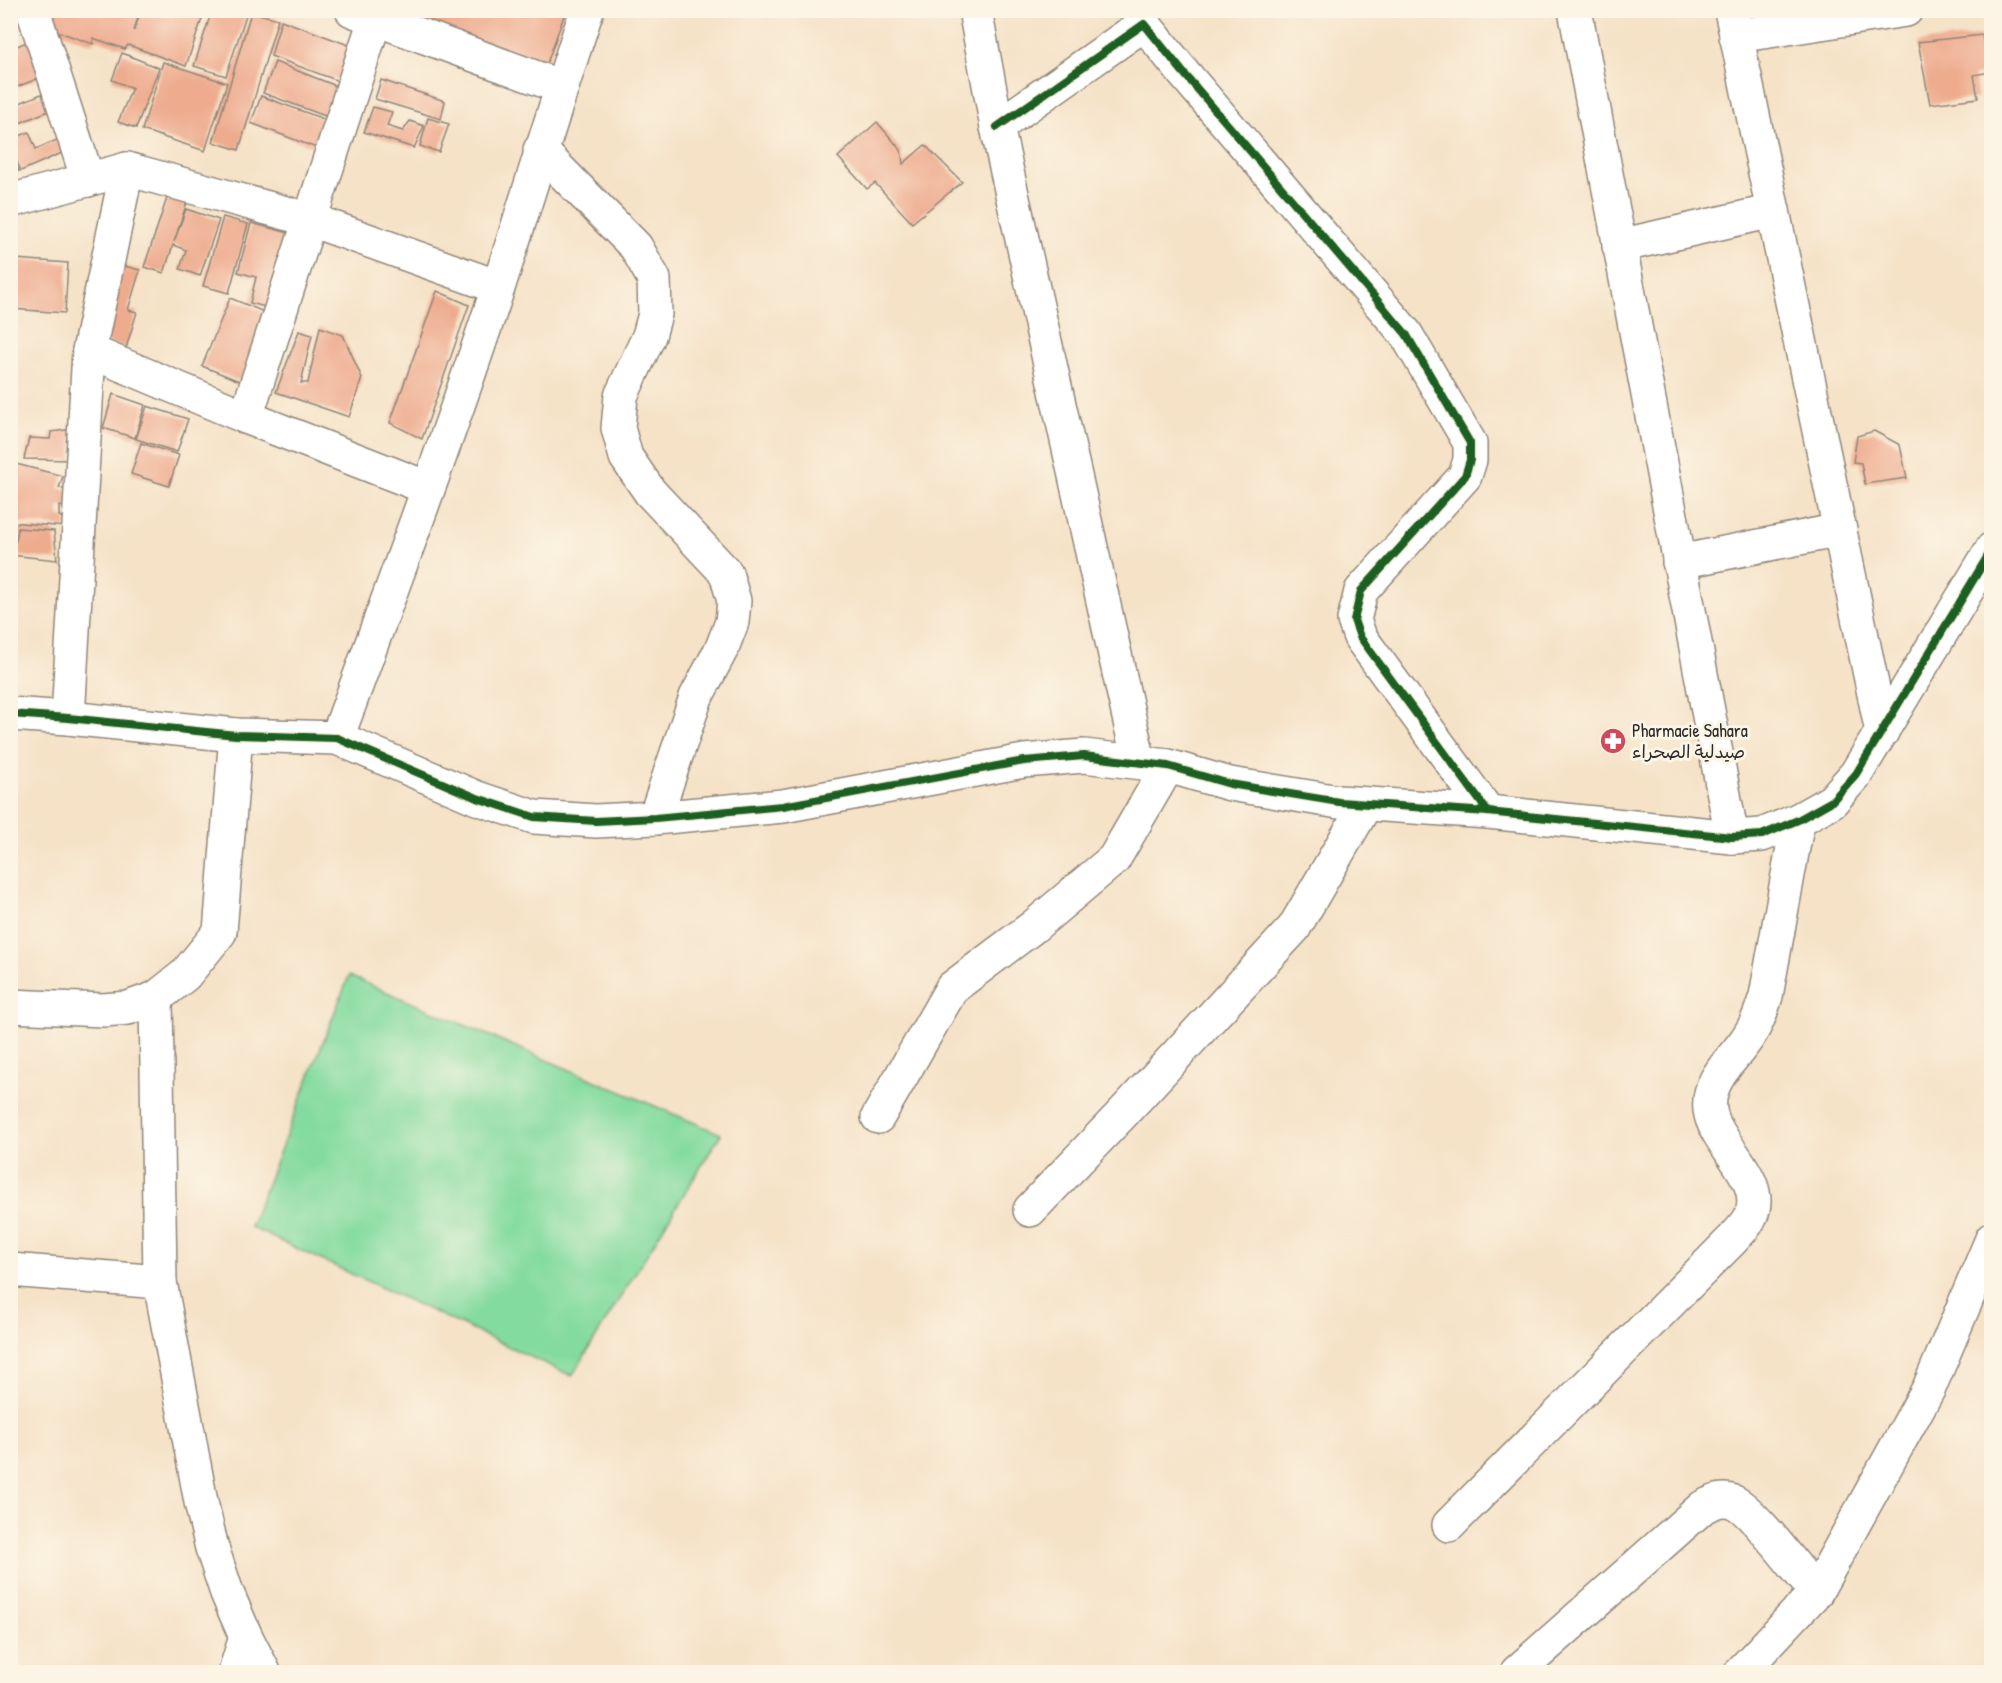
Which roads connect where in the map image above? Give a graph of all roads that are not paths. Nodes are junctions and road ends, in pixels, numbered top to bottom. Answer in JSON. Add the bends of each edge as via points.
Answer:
{"nodes":[{"id":1,"x":33,"y":10,"type":"edge"},
{"id":2,"x":587,"y":10,"type":"edge"},
{"id":3,"x":975,"y":10,"type":"edge"},
{"id":4,"x":1575,"y":10,"type":"edge"},
{"id":5,"x":1906,"y":10,"type":"edge"},
{"id":6,"x":369,"y":13,"type":"edge"},
{"id":7,"x":1152,"y":17,"type":"edge"},
{"id":8,"x":1733,"y":23,"type":"edge"},
{"id":9,"x":561,"y":87,"type":"junction"},
{"id":10,"x":997,"y":127,"type":"junction"},
{"id":11,"x":540,"y":150,"type":"junction"},
{"id":12,"x":127,"y":169,"type":"junction"},
{"id":13,"x":88,"y":180,"type":"junction"},
{"id":14,"x":10,"y":201,"type":"edge"},
{"id":15,"x":1773,"y":211,"type":"junction"},
{"id":16,"x":311,"y":220,"type":"junction"},
{"id":17,"x":1619,"y":246,"type":"junction"},
{"id":18,"x":498,"y":287,"type":"junction"},
{"id":19,"x":89,"y":351,"type":"junction"},
{"id":20,"x":246,"y":417,"type":"junction"},
{"id":21,"x":428,"y":488,"type":"junction"},
{"id":22,"x":1840,"y":530,"type":"junction"},
{"id":23,"x":1992,"y":549,"type":"edge"},
{"id":24,"x":1679,"y":562,"type":"junction"},
{"id":25,"x":10,"y":714,"type":"edge"},
{"id":26,"x":68,"y":718,"type":"junction"},
{"id":27,"x":1882,"y":732,"type":"junction"},
{"id":28,"x":236,"y":735,"type":"junction"},
{"id":29,"x":337,"y":738,"type":"junction"},
{"id":30,"x":1154,"y":764,"type":"junction"},
{"id":31,"x":1366,"y":804,"type":"junction"},
{"id":32,"x":1488,"y":812,"type":"junction"},
{"id":33,"x":655,"y":818,"type":"junction"},
{"id":34,"x":1798,"y":820,"type":"junction"},
{"id":35,"x":1732,"y":837,"type":"junction"},
{"id":36,"x":156,"y":998,"type":"junction"},
{"id":37,"x":10,"y":1006,"type":"edge"},
{"id":38,"x":878,"y":1117,"type":"dead end"},
{"id":39,"x":1030,"y":1210,"type":"dead end"},
{"id":40,"x":1992,"y":1239,"type":"edge"},
{"id":41,"x":10,"y":1270,"type":"edge"},
{"id":42,"x":160,"y":1282,"type":"junction"},
{"id":43,"x":1449,"y":1525,"type":"dead end"},
{"id":44,"x":1816,"y":1592,"type":"junction"},
{"id":45,"x":246,"y":1638,"type":"junction"},
{"id":46,"x":235,"y":1672,"type":"edge"},
{"id":47,"x":264,"y":1672,"type":"edge"},
{"id":48,"x":1517,"y":1672,"type":"edge"},
{"id":49,"x":1741,"y":1672,"type":"edge"}],
"edges":[{"from":1,"to":13,"type":"street"},
{"from":2,"to":9,"type":"street"},
{"from":3,"to":10,"type":"street"},
{"from":4,"to":17,"type":"street"},
{"from":5,"to":8,"type":"street"},
{"from":6,"to":9,"type":"street"},
{"from":6,"to":16,"type":"street"},
{"from":7,"to":10,"type":"street"},
{"from":7,"to":32,"type":"street","via":[[1182,70],[1407,334],[1470,443],[1465,476],[1361,591],[1354,620],[1360,637]]},
{"from":8,"to":15,"type":"street"},
{"from":9,"to":11,"type":"street"},
{"from":10,"to":30,"type":"street"},
{"from":11,"to":18,"type":"street"},
{"from":11,"to":33,"type":"street","via":[[636,247],[654,279],[655,314],[621,396],[618,428],[626,457],[650,492],[726,573],[734,602],[732,622],[696,698]]},
{"from":12,"to":13,"type":"street"},
{"from":12,"to":16,"type":"street"},
{"from":12,"to":19,"type":"street"},
{"from":13,"to":14,"type":"street"},
{"from":15,"to":17,"type":"street"},
{"from":15,"to":22,"type":"street"},
{"from":16,"to":18,"type":"street"},
{"from":16,"to":20,"type":"street"},
{"from":17,"to":24,"type":"street"},
{"from":18,"to":21,"type":"street"},
{"from":19,"to":20,"type":"street"},
{"from":19,"to":26,"type":"street"},
{"from":20,"to":21,"type":"street"},
{"from":21,"to":29,"type":"street"},
{"from":22,"to":24,"type":"street"},
{"from":22,"to":27,"type":"street"},
{"from":23,"to":27,"type":"street"},
{"from":24,"to":35,"type":"street"},
{"from":25,"to":26,"type":"street"},
{"from":26,"to":28,"type":"street"},
{"from":27,"to":34,"type":"street","via":[[1856,774],[1832,801]]},
{"from":28,"to":29,"type":"street"},
{"from":28,"to":36,"type":"street","via":[[220,932],[184,975]]},
{"from":29,"to":33,"type":"street","via":[[477,798],[534,817]]},
{"from":30,"to":31,"type":"street","via":[[1230,784]]},
{"from":30,"to":33,"type":"street","via":[[1084,756],[1024,761],[783,806]]},
{"from":30,"to":38,"type":"street","via":[[1114,859],[952,988]]},
{"from":31,"to":32,"type":"street"},
{"from":31,"to":39,"type":"street","via":[[1294,928]]},
{"from":32,"to":35,"type":"street"},
{"from":34,"to":35,"type":"street","via":[[1762,835]]},
{"from":34,"to":43,"type":"street","via":[[1766,996],[1759,1017],[1742,1047],[1721,1071],[1710,1095],[1713,1120],[1754,1192],[1750,1220]]},
{"from":36,"to":37,"type":"street","via":[[128,1008],[103,1010]]},
{"from":36,"to":42,"type":"street"},
{"from":40,"to":44,"type":"street","via":[[1929,1388]]},
{"from":41,"to":42,"type":"street"},
{"from":42,"to":45,"type":"street","via":[[212,1548]]},
{"from":44,"to":48,"type":"street","via":[[1750,1514],[1735,1502],[1716,1500]]},
{"from":44,"to":49,"type":"street"},
{"from":45,"to":46,"type":"street"},
{"from":45,"to":47,"type":"street"}]}
